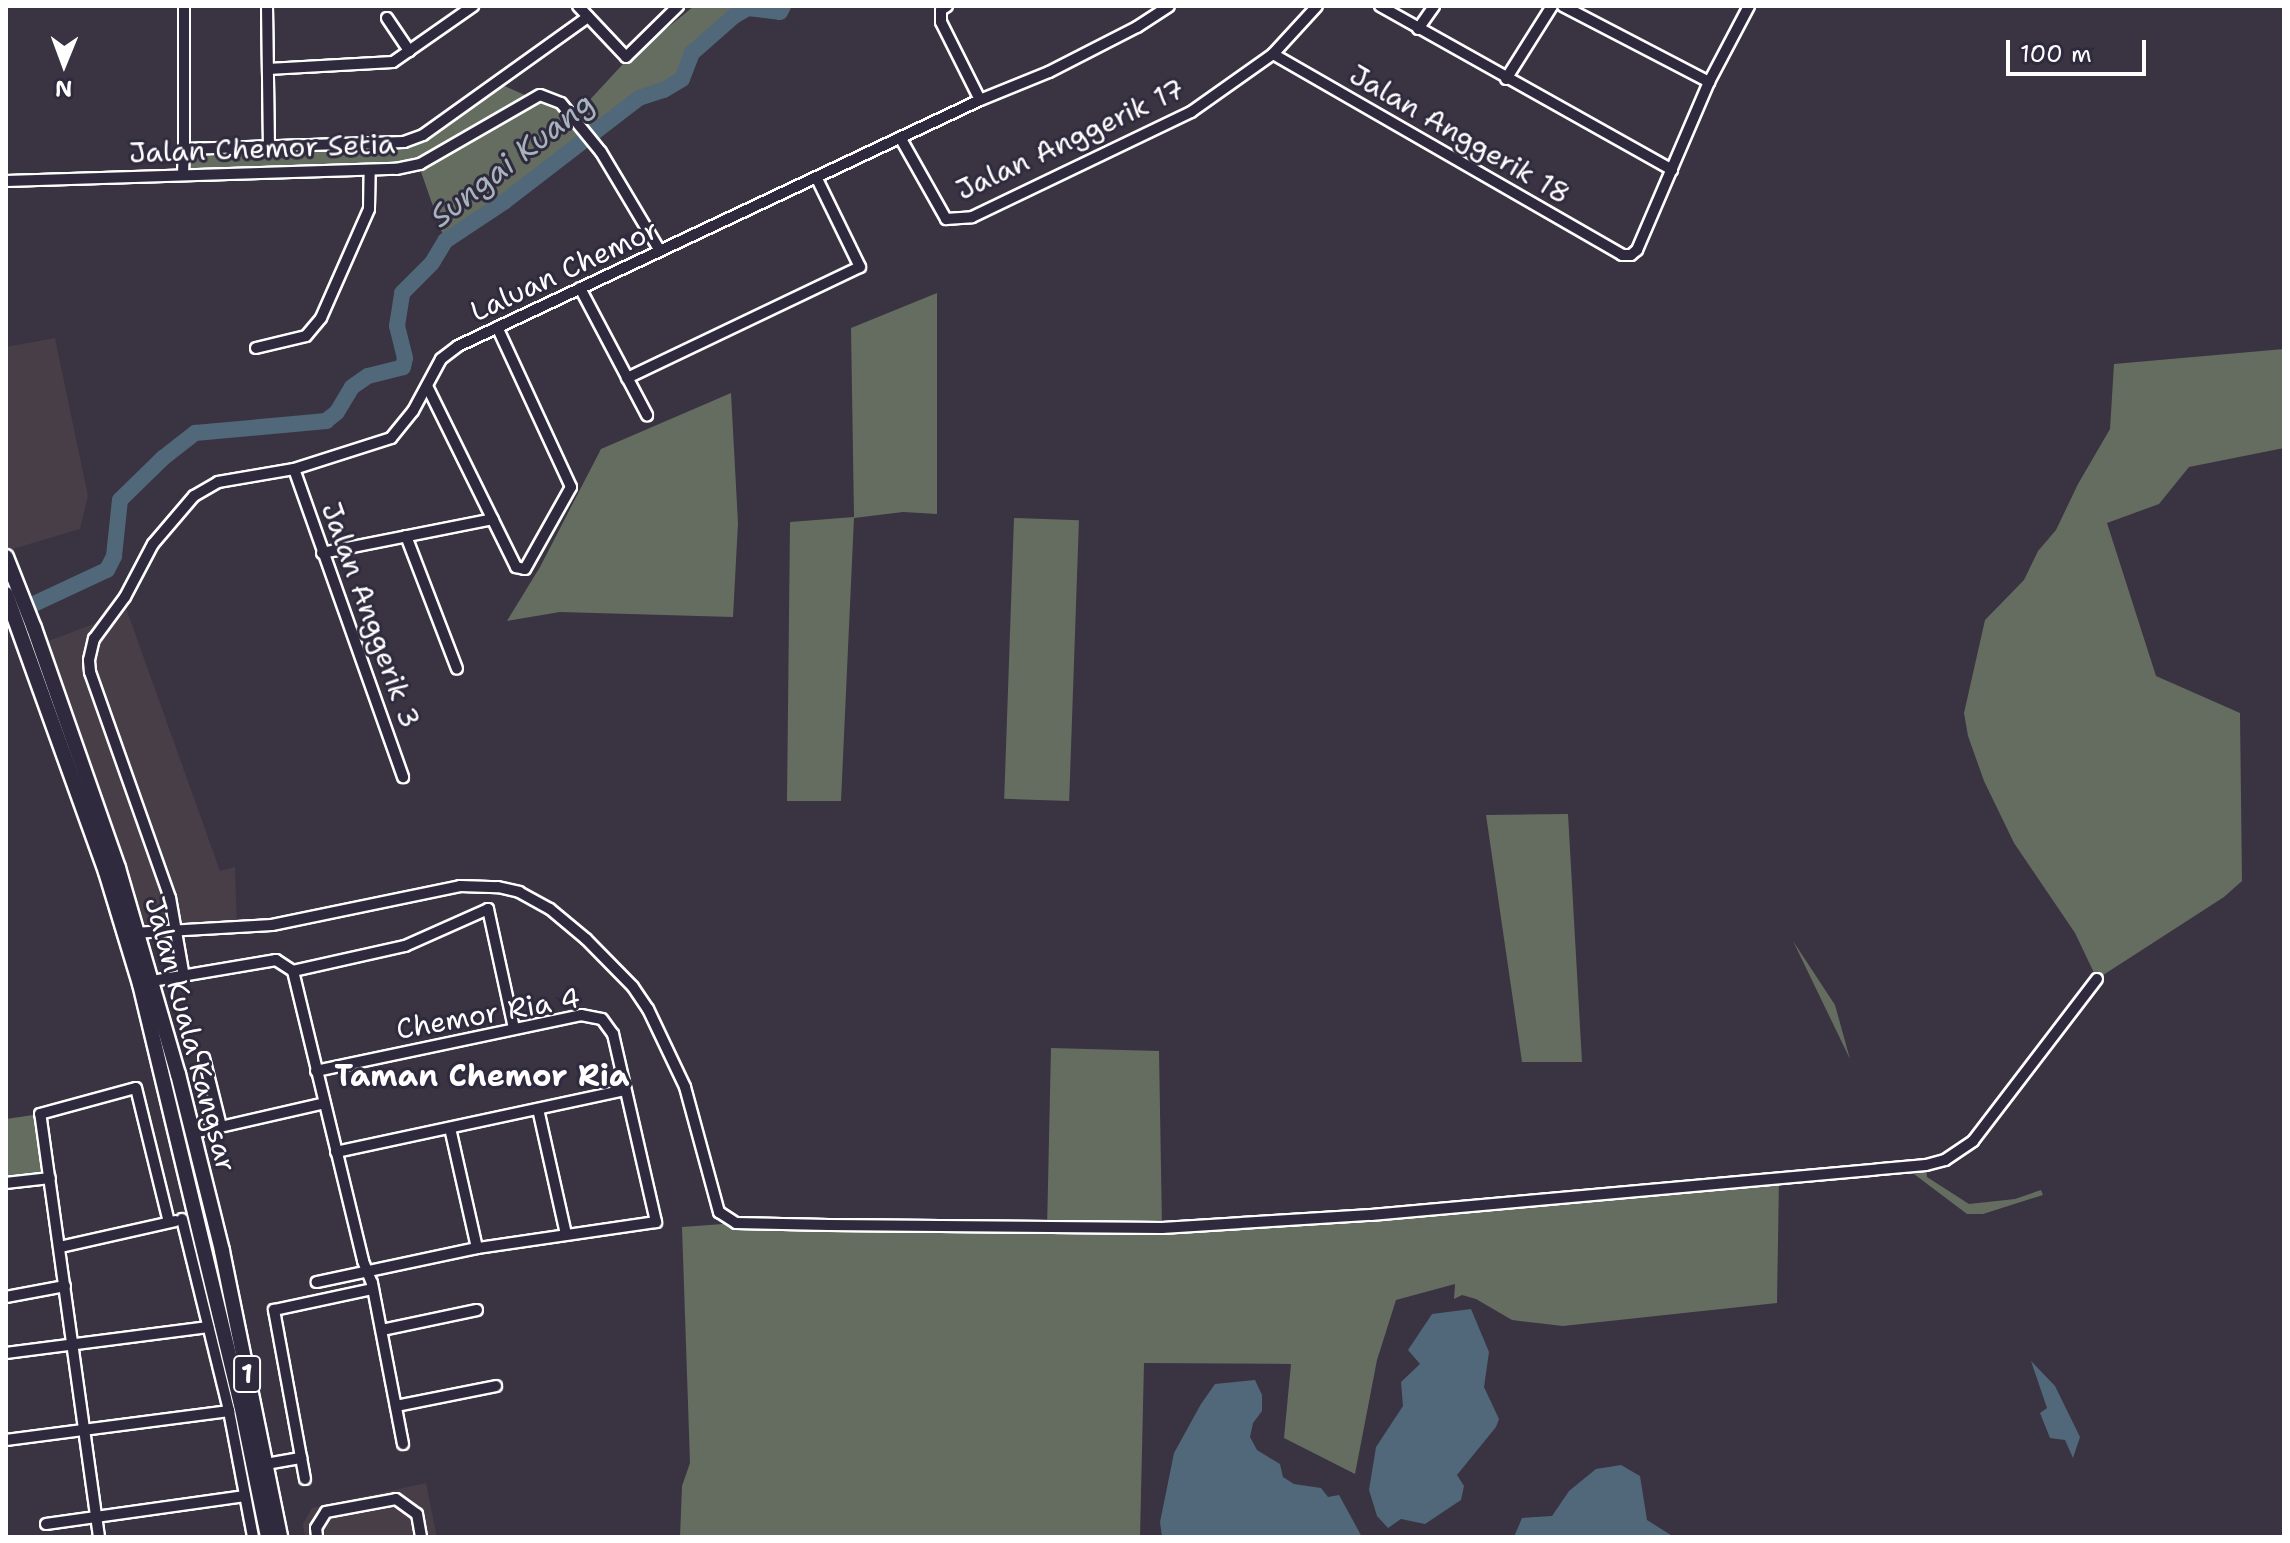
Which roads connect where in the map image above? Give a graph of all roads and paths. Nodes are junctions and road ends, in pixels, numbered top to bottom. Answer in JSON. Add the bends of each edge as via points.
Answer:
{"nodes":[{"id":1,"x":184,"y":6,"type":"edge"},
{"id":2,"x":267,"y":6,"type":"edge"},
{"id":3,"x":578,"y":6,"type":"edge"},
{"id":4,"x":678,"y":6,"type":"edge"},
{"id":5,"x":947,"y":6,"type":"edge"},
{"id":6,"x":1169,"y":6,"type":"edge"},
{"id":7,"x":1317,"y":6,"type":"edge"},
{"id":8,"x":1380,"y":6,"type":"edge"},
{"id":9,"x":1434,"y":6,"type":"edge"},
{"id":10,"x":1552,"y":6,"type":"edge"},
{"id":11,"x":1563,"y":6,"type":"edge"},
{"id":12,"x":1749,"y":6,"type":"edge"},
{"id":13,"x":467,"y":8,"type":"edge"},
{"id":14,"x":588,"y":17,"type":"junction"},
{"id":15,"x":387,"y":18,"type":"dead end"},
{"id":16,"x":1418,"y":29,"type":"junction"},
{"id":17,"x":409,"y":51,"type":"junction"},
{"id":18,"x":1273,"y":54,"type":"junction"},
{"id":19,"x":268,"y":69,"type":"junction"},
{"id":20,"x":1506,"y":79,"type":"junction"},
{"id":21,"x":1709,"y":82,"type":"junction"},
{"id":22,"x":980,"y":100,"type":"junction"},
{"id":23,"x":901,"y":139,"type":"junction"},
{"id":24,"x":269,"y":146,"type":"junction"},
{"id":25,"x":184,"y":149,"type":"junction"},
{"id":26,"x":370,"y":170,"type":"junction"},
{"id":27,"x":1672,"y":170,"type":"junction"},
{"id":28,"x":183,"y":174,"type":"junction"},
{"id":29,"x":817,"y":179,"type":"junction"},
{"id":30,"x":6,"y":181,"type":"edge"},
{"id":31,"x":660,"y":251,"type":"junction"},
{"id":32,"x":580,"y":288,"type":"junction"},
{"id":33,"x":497,"y":327,"type":"junction"},
{"id":34,"x":256,"y":348,"type":"dead end"},
{"id":35,"x":627,"y":378,"type":"junction"},
{"id":36,"x":427,"y":386,"type":"junction"},
{"id":37,"x":647,"y":415,"type":"dead end"},
{"id":38,"x":294,"y":469,"type":"junction"},
{"id":39,"x":493,"y":519,"type":"junction"},
{"id":40,"x":406,"y":536,"type":"junction"},
{"id":41,"x":322,"y":553,"type":"junction"},
{"id":42,"x":6,"y":557,"type":"edge"},
{"id":43,"x":12,"y":597,"type":"edge"},
{"id":44,"x":457,"y":669,"type":"dead end"},
{"id":45,"x":403,"y":777,"type":"dead end"},
{"id":46,"x":177,"y":929,"type":"junction"},
{"id":47,"x":131,"y":934,"type":"junction"},
{"id":48,"x":293,"y":971,"type":"junction"},
{"id":49,"x":184,"y":977,"type":"junction"},
{"id":50,"x":2097,"y":979,"type":"dead end"},
{"id":51,"x":152,"y":981,"type":"junction"},
{"id":52,"x":514,"y":1028,"type":"junction"},
{"id":53,"x":204,"y":1058,"type":"dead end"},
{"id":54,"x":316,"y":1071,"type":"junction"},
{"id":55,"x":624,"y":1090,"type":"junction"},
{"id":56,"x":325,"y":1103,"type":"junction"},
{"id":57,"x":538,"y":1109,"type":"junction"},
{"id":58,"x":221,"y":1126,"type":"junction"},
{"id":59,"x":450,"y":1128,"type":"junction"},
{"id":60,"x":194,"y":1133,"type":"junction"},
{"id":61,"x":336,"y":1152,"type":"junction"},
{"id":62,"x":204,"y":1176,"type":"junction"},
{"id":63,"x":50,"y":1178,"type":"junction"},
{"id":64,"x":6,"y":1183,"type":"edge"},
{"id":65,"x":189,"y":1217,"type":"junction"},
{"id":66,"x":169,"y":1222,"type":"junction"},
{"id":67,"x":566,"y":1234,"type":"junction"},
{"id":68,"x":60,"y":1247,"type":"junction"},
{"id":69,"x":477,"y":1248,"type":"junction"},
{"id":70,"x":222,"y":1251,"type":"junction"},
{"id":71,"x":367,"y":1271,"type":"junction"},
{"id":72,"x":317,"y":1282,"type":"dead end"},
{"id":73,"x":65,"y":1286,"type":"junction"},
{"id":74,"x":373,"y":1289,"type":"junction"},
{"id":75,"x":6,"y":1297,"type":"edge"},
{"id":76,"x":477,"y":1310,"type":"dead end"},
{"id":77,"x":208,"y":1327,"type":"junction"},
{"id":78,"x":382,"y":1330,"type":"junction"},
{"id":79,"x":73,"y":1344,"type":"junction"},
{"id":80,"x":6,"y":1353,"type":"edge"},
{"id":81,"x":496,"y":1386,"type":"dead end"},
{"id":82,"x":396,"y":1406,"type":"junction"},
{"id":83,"x":229,"y":1411,"type":"junction"},
{"id":84,"x":83,"y":1431,"type":"junction"},
{"id":85,"x":6,"y":1440,"type":"edge"},
{"id":86,"x":403,"y":1444,"type":"dead end"},
{"id":87,"x":301,"y":1458,"type":"junction"},
{"id":88,"x":266,"y":1464,"type":"junction"},
{"id":89,"x":305,"y":1479,"type":"dead end"},
{"id":90,"x":245,"y":1496,"type":"junction"},
{"id":91,"x":96,"y":1517,"type":"junction"},
{"id":92,"x":46,"y":1524,"type":"dead end"},
{"id":93,"x":316,"y":1532,"type":"edge"},
{"id":94,"x":99,"y":1537,"type":"edge"},
{"id":95,"x":253,"y":1537,"type":"edge"},
{"id":96,"x":268,"y":1537,"type":"edge"},
{"id":97,"x":280,"y":1537,"type":"edge"},
{"id":98,"x":421,"y":1537,"type":"edge"}],
"edges":[{"from":1,"to":25,"type":"street"},
{"from":2,"to":19,"type":"street"},
{"from":3,"to":14,"type":"street"},
{"from":4,"to":14,"type":"street","via":[[626,57]]},
{"from":5,"to":22,"type":"street","via":[[941,10],[941,22]]},
{"from":6,"to":22,"type":"street","name":"Laluan Chemor","via":[[1049,72]]},
{"from":7,"to":18,"type":"street","name":"Jalan Anggerik 17"},
{"from":8,"to":16,"type":"street"},
{"from":9,"to":16,"type":"street"},
{"from":10,"to":20,"type":"street"},
{"from":11,"to":21,"type":"street"},
{"from":12,"to":21,"type":"street"},
{"from":13,"to":17,"type":"street"},
{"from":14,"to":24,"type":"street","via":[[423,135],[404,142]]},
{"from":15,"to":17,"type":"street"},
{"from":16,"to":20,"type":"street"},
{"from":17,"to":19,"type":"street","via":[[379,65]]},
{"from":18,"to":23,"type":"street","name":"Jalan Anggerik 17","via":[[1163,128],[972,217],[946,219]]},
{"from":18,"to":27,"type":"street","name":"Jalan Anggerik 18","via":[[1622,255],[1637,250]]},
{"from":19,"to":24,"type":"street"},
{"from":20,"to":27,"type":"street"},
{"from":21,"to":27,"type":"street"},
{"from":22,"to":23,"type":"street","name":"Laluan Chemor"},
{"from":23,"to":29,"type":"street","name":"Laluan Chemor"},
{"from":24,"to":25,"type":"street"},
{"from":25,"to":28,"type":"street"},
{"from":26,"to":28,"type":"street","name":"Jalan Chemor Setia"},
{"from":26,"to":31,"type":"street","name":"Jalan Chemor Setia","via":[[420,164],[540,95],[561,103],[601,152]]},
{"from":26,"to":34,"type":"street","via":[[369,209],[321,318],[306,336]]},
{"from":28,"to":30,"type":"street","name":"Jalan Chemor Setia"},
{"from":29,"to":31,"type":"street","name":"Laluan Chemor"},
{"from":29,"to":35,"type":"street","via":[[860,267]]},
{"from":31,"to":32,"type":"street","name":"Laluan Chemor"},
{"from":32,"to":33,"type":"street","name":"Laluan Chemor"},
{"from":32,"to":35,"type":"street"},
{"from":33,"to":36,"type":"street","name":"Laluan Chemor","via":[[441,359]]},
{"from":33,"to":39,"type":"street","via":[[571,487],[525,569],[516,567]]},
{"from":35,"to":37,"type":"street"},
{"from":36,"to":38,"type":"street","name":"Laluan Chemor","via":[[391,438]]},
{"from":36,"to":39,"type":"street"},
{"from":38,"to":41,"type":"street","name":"Jalan Anggerik 3"},
{"from":38,"to":46,"type":"street","name":"Laluan Chemor","via":[[218,482],[186,504],[153,544],[125,597],[94,639],[90,672]]},
{"from":39,"to":40,"type":"street"},
{"from":40,"to":41,"type":"street"},
{"from":40,"to":44,"type":"street"},
{"from":41,"to":45,"type":"street","name":"Jalan Anggerik 3"},
{"from":42,"to":43,"type":"highway","name":"Jalan Kuala Kangsar","number":"1"},
{"from":43,"to":47,"type":"highway","name":"Jalan Kuala Kangsar","number":"1","via":[[28,630]]},
{"from":46,"to":47,"type":"street"},
{"from":46,"to":49,"type":"street"},
{"from":46,"to":50,"type":"street","via":[[272,925],[460,886],[498,887],[536,899],[615,967],[648,1009],[685,1087],[719,1212],[736,1223],[1127,1230],[1371,1215],[1926,1165],[1945,1160],[1973,1141]]},
{"from":47,"to":51,"type":"highway","name":"Jalan Kuala Kangsar","number":"1"},
{"from":47,"to":65,"type":"highway","name":"Jalan Kuala Kangsar","number":"1"},
{"from":48,"to":49,"type":"street","via":[[276,960]]},
{"from":48,"to":52,"type":"street","via":[[405,946],[488,909]]},
{"from":48,"to":54,"type":"street"},
{"from":49,"to":51,"type":"street"},
{"from":51,"to":60,"type":"highway","name":"Jalan Kuala Kangsar","number":"1"},
{"from":52,"to":54,"type":"street","name":"Chemor Ria 4"},
{"from":52,"to":55,"type":"street","name":"Chemor Ria 4","via":[[581,1015],[602,1019],[613,1034]]},
{"from":53,"to":58,"type":"street"},
{"from":54,"to":56,"type":"street"},
{"from":55,"to":57,"type":"street"},
{"from":55,"to":67,"type":"street","name":"Chemor Ria 4","via":[[656,1222]]},
{"from":56,"to":58,"type":"street"},
{"from":56,"to":61,"type":"street"},
{"from":57,"to":59,"type":"street"},
{"from":57,"to":67,"type":"street"},
{"from":58,"to":60,"type":"street"},
{"from":59,"to":61,"type":"street"},
{"from":59,"to":69,"type":"street"},
{"from":60,"to":62,"type":"highway","name":"Jalan Kuala Kangsar","number":"1"},
{"from":61,"to":71,"type":"street"},
{"from":62,"to":65,"type":"highway","via":[[203,1208]]},
{"from":62,"to":70,"type":"highway","name":"Jalan Kuala Kangsar","number":"1"},
{"from":63,"to":64,"type":"street"},
{"from":63,"to":66,"type":"street","via":[[40,1114],[136,1088]]},
{"from":63,"to":68,"type":"street"},
{"from":65,"to":66,"type":"street"},
{"from":65,"to":70,"type":"highway","via":[[206,1219],[214,1246]]},
{"from":65,"to":77,"type":"street"},
{"from":65,"to":96,"type":"highway","name":"Jalan Kuala Kangsar","number":"1","via":[[241,1404]]},
{"from":66,"to":68,"type":"street"},
{"from":67,"to":69,"type":"street"},
{"from":68,"to":73,"type":"street"},
{"from":69,"to":71,"type":"street"},
{"from":70,"to":88,"type":"highway","name":"Jalan Kuala Kangsar","number":"1"},
{"from":71,"to":72,"type":"street"},
{"from":71,"to":74,"type":"street"},
{"from":73,"to":75,"type":"street"},
{"from":73,"to":79,"type":"street"},
{"from":74,"to":78,"type":"street"},
{"from":74,"to":87,"type":"street","via":[[274,1310]]},
{"from":76,"to":78,"type":"street"},
{"from":77,"to":79,"type":"street"},
{"from":77,"to":83,"type":"street"},
{"from":78,"to":82,"type":"street"},
{"from":79,"to":80,"type":"street"},
{"from":79,"to":84,"type":"street"},
{"from":81,"to":82,"type":"street"},
{"from":82,"to":86,"type":"street"},
{"from":83,"to":84,"type":"street"},
{"from":83,"to":90,"type":"street"},
{"from":84,"to":85,"type":"street"},
{"from":84,"to":91,"type":"street"},
{"from":87,"to":88,"type":"street"},
{"from":87,"to":89,"type":"street"},
{"from":88,"to":97,"type":"highway","name":"Jalan Kuala Kangsar","number":"1"},
{"from":90,"to":91,"type":"street"},
{"from":90,"to":95,"type":"street"},
{"from":91,"to":92,"type":"street"},
{"from":91,"to":94,"type":"street"},
{"from":93,"to":98,"type":"street","via":[[326,1512],[396,1499],[417,1514]]}]}
